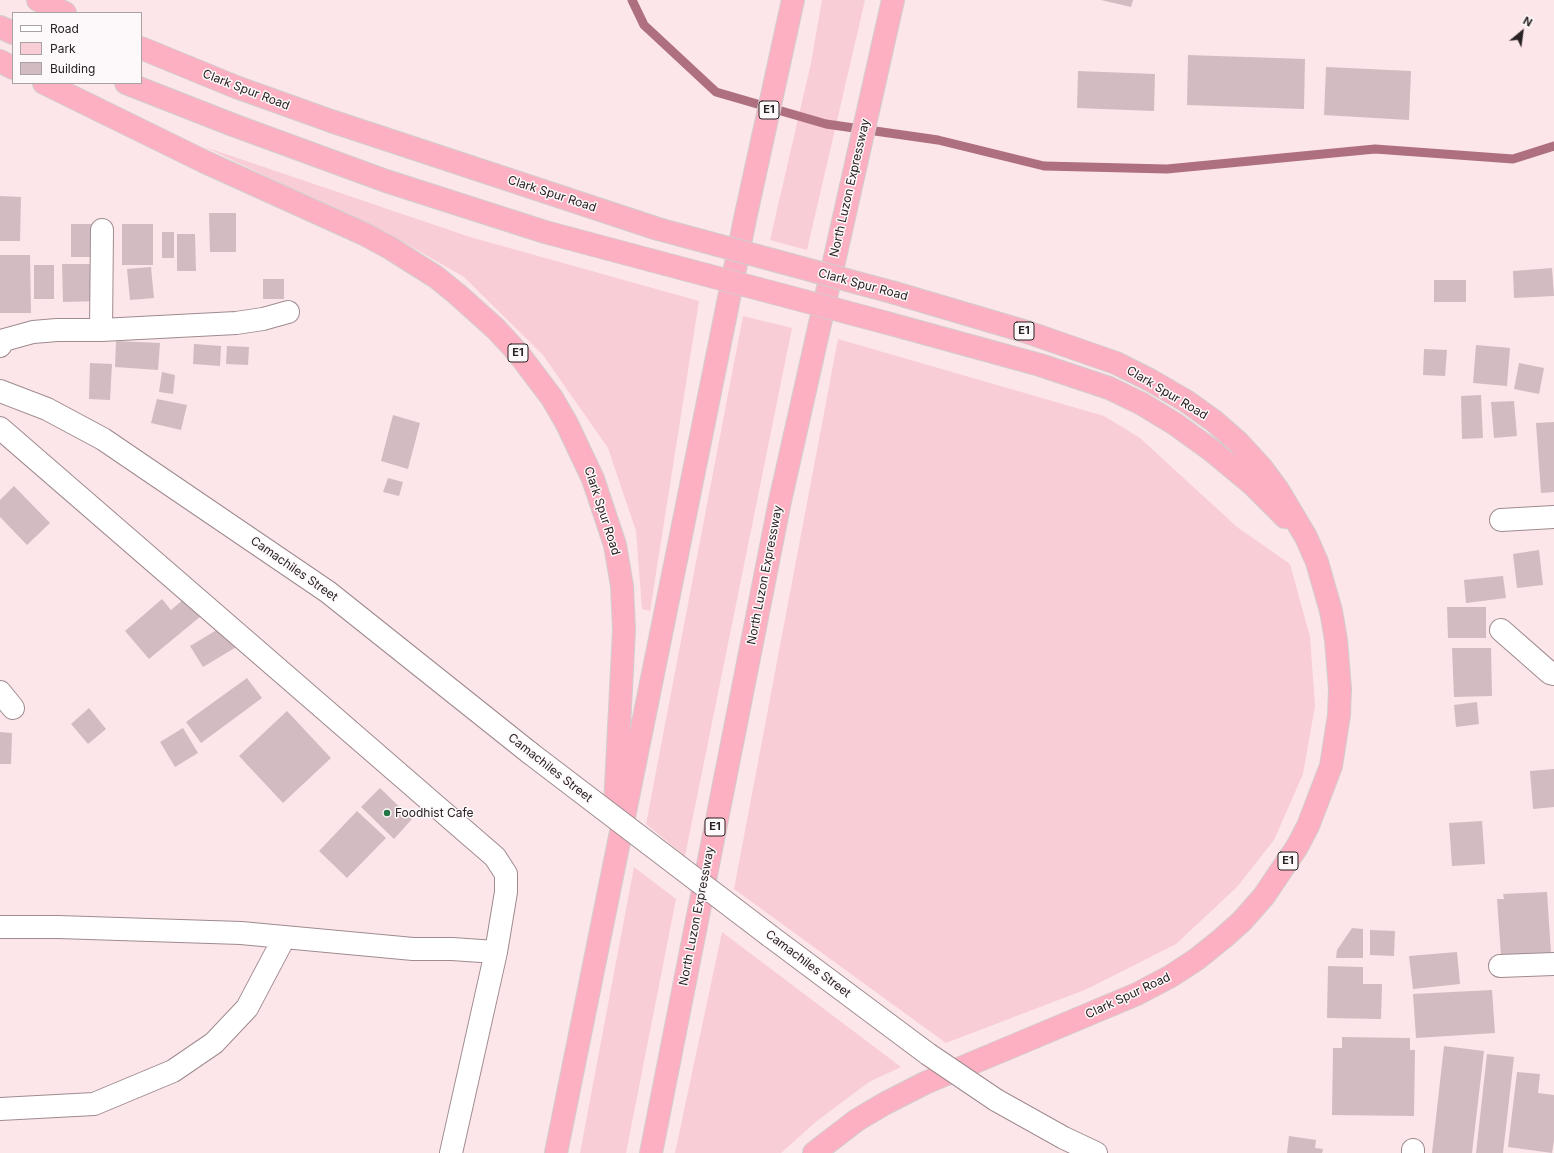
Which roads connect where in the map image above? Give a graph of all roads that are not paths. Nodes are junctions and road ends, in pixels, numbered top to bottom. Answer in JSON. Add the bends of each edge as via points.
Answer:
{"nodes":[{"id":1,"x":38,"y":0,"type":"edge"},
{"id":2,"x":793,"y":0,"type":"edge"},
{"id":3,"x":893,"y":0,"type":"edge"},
{"id":4,"x":63,"y":12,"type":"edge"},
{"id":5,"x":0,"y":27,"type":"edge"},
{"id":6,"x":12,"y":33,"type":"edge"},
{"id":7,"x":142,"y":48,"type":"edge"},
{"id":8,"x":0,"y":61,"type":"edge"},
{"id":9,"x":12,"y":67,"type":"edge"},
{"id":10,"x":46,"y":84,"type":"edge"},
{"id":11,"x":129,"y":84,"type":"edge"},
{"id":12,"x":102,"y":230,"type":"dead end"},
{"id":13,"x":288,"y":312,"type":"dead end"},
{"id":14,"x":101,"y":330,"type":"junction"},
{"id":15,"x":0,"y":346,"type":"edge"},
{"id":16,"x":0,"y":391,"type":"edge"},
{"id":17,"x":0,"y":428,"type":"edge"},
{"id":18,"x":1554,"y":517,"type":"edge"},
{"id":19,"x":1502,"y":520,"type":"dead end"},
{"id":20,"x":1306,"y":537,"type":"junction"},
{"id":21,"x":1501,"y":630,"type":"dead end"},
{"id":22,"x":1554,"y":674,"type":"edge"},
{"id":23,"x":612,"y":877,"type":"junction"},
{"id":24,"x":0,"y":927,"type":"edge"},
{"id":25,"x":284,"y":938,"type":"junction"},
{"id":26,"x":496,"y":952,"type":"junction"},
{"id":27,"x":1554,"y":964,"type":"edge"},
{"id":28,"x":1500,"y":966,"type":"dead end"},
{"id":29,"x":0,"y":1109,"type":"edge"},
{"id":30,"x":451,"y":1153,"type":"edge"},
{"id":31,"x":556,"y":1153,"type":"edge"},
{"id":32,"x":651,"y":1153,"type":"edge"},
{"id":33,"x":814,"y":1153,"type":"edge"},
{"id":34,"x":1096,"y":1153,"type":"edge"}],
"edges":[{"from":1,"to":4,"type":"highway"},
{"from":2,"to":23,"type":"highway","number":"E1","via":[[745,219]]},
{"from":3,"to":32,"type":"highway","name":"North Luzon Expressway","number":"E1","via":[[780,501]]},
{"from":5,"to":6,"type":"highway"},
{"from":7,"to":20,"type":"highway","name":"Clark Spur Road","number":"E1","bridge":true,"via":[[236,87],[331,121],[658,229],[895,293],[1027,332],[1116,363],[1180,397],[1238,442],[1278,490]]},
{"from":8,"to":9,"type":"highway"},
{"from":10,"to":23,"type":"highway","name":"Clark Spur Road","number":"E1","via":[[390,248],[436,277],[478,311],[535,374],[567,424],[593,479],[615,545],[621,579],[624,660],[620,696]]},
{"from":11,"to":20,"type":"highway","bridge":true,"via":[[386,181],[545,232],[1047,367],[1109,388],[1175,424],[1211,450],[1252,484]]},
{"from":12,"to":14,"type":"street"},
{"from":13,"to":14,"type":"street","via":[[236,323]]},
{"from":14,"to":15,"type":"street","via":[[33,332],[4,340]]},
{"from":16,"to":34,"type":"street","name":"Camachiles Street","bridge":true,"via":[[47,409],[103,439],[328,592],[530,753],[928,1054],[996,1100]]},
{"from":17,"to":26,"type":"street","via":[[495,857],[506,874],[506,892]]},
{"from":18,"to":19,"type":"street"},
{"from":20,"to":33,"type":"highway","name":"Clark Spur Road","number":"E1","via":[[1317,562],[1331,611],[1338,659],[1339,715],[1330,766],[1308,826],[1264,896],[1223,938],[1171,976],[1124,1000],[925,1083],[857,1120]]},
{"from":21,"to":22,"type":"street"},
{"from":23,"to":31,"type":"highway","number":"E1"},
{"from":24,"to":25,"type":"street","via":[[241,933]]},
{"from":25,"to":26,"type":"street","via":[[412,949]]},
{"from":25,"to":29,"type":"street","via":[[247,1008],[214,1043],[174,1071],[94,1104]]},
{"from":26,"to":30,"type":"street"},
{"from":27,"to":28,"type":"street"}]}
